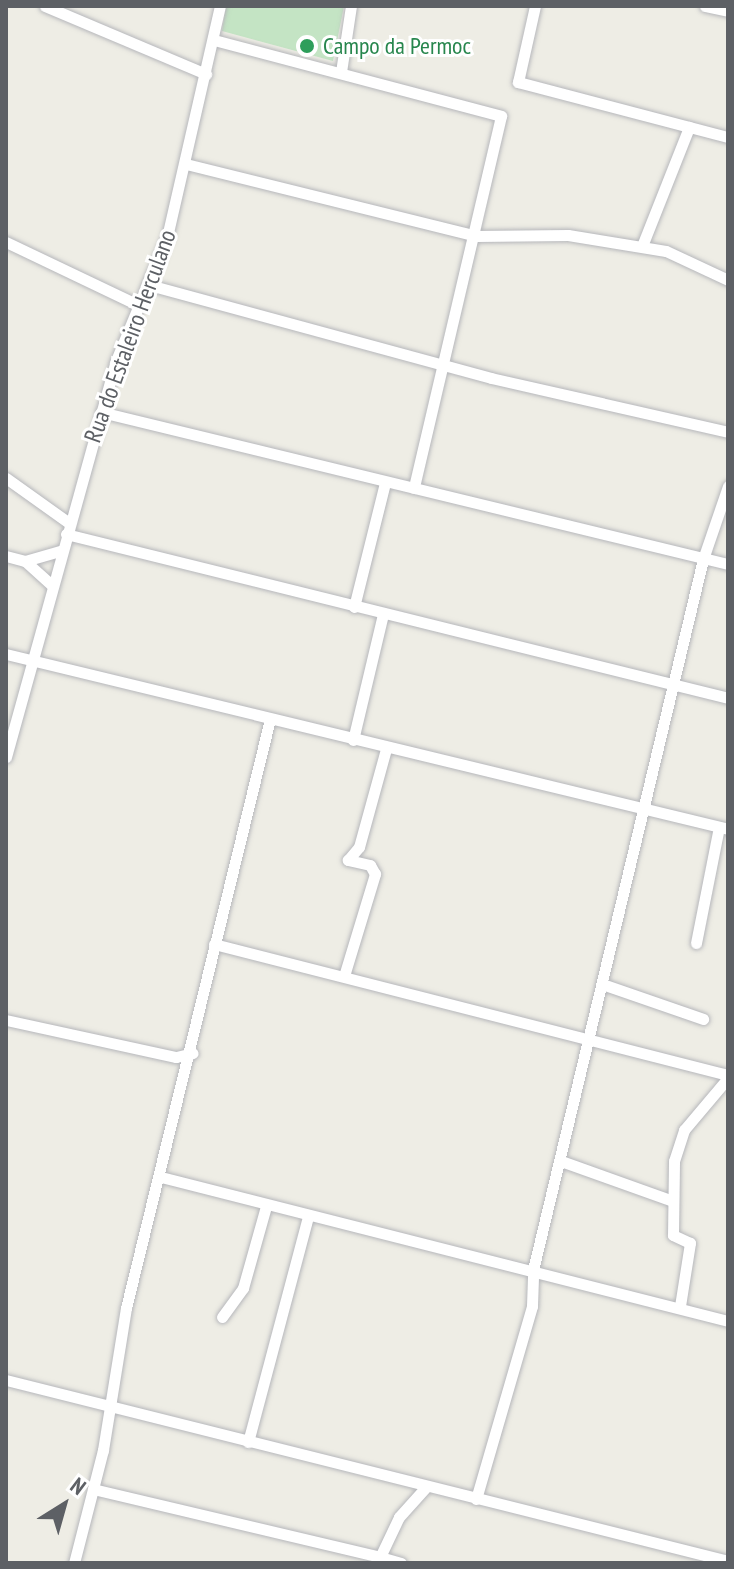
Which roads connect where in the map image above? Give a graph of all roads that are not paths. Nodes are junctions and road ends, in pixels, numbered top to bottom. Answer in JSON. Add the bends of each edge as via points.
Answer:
{"nodes":[{"id":1,"x":45,"y":6,"type":"edge"},
{"id":2,"x":220,"y":6,"type":"edge"},
{"id":3,"x":351,"y":6,"type":"edge"},
{"id":4,"x":535,"y":6,"type":"edge"},
{"id":5,"x":705,"y":6,"type":"edge"},
{"id":6,"x":728,"y":11,"type":"edge"},
{"id":7,"x":214,"y":40,"type":"junction"},
{"id":8,"x":341,"y":72,"type":"junction"},
{"id":9,"x":206,"y":74,"type":"junction"},
{"id":10,"x":689,"y":127,"type":"junction"},
{"id":11,"x":728,"y":137,"type":"edge"},
{"id":12,"x":186,"y":164,"type":"junction"},
{"id":13,"x":476,"y":236,"type":"junction"},
{"id":14,"x":6,"y":242,"type":"edge"},
{"id":15,"x":642,"y":246,"type":"junction"},
{"id":16,"x":728,"y":280,"type":"edge"},
{"id":17,"x":149,"y":285,"type":"junction"},
{"id":18,"x":138,"y":305,"type":"junction"},
{"id":19,"x":441,"y":364,"type":"junction"},
{"id":20,"x":101,"y":412,"type":"junction"},
{"id":21,"x":728,"y":432,"type":"edge"},
{"id":22,"x":6,"y":478,"type":"edge"},
{"id":23,"x":385,"y":483,"type":"junction"},
{"id":24,"x":728,"y":486,"type":"edge"},
{"id":25,"x":414,"y":488,"type":"junction"},
{"id":26,"x":67,"y":529,"type":"junction"},
{"id":27,"x":61,"y":551,"type":"junction"},
{"id":28,"x":6,"y":556,"type":"edge"},
{"id":29,"x":703,"y":559,"type":"junction"},
{"id":30,"x":25,"y":561,"type":"junction"},
{"id":31,"x":728,"y":564,"type":"edge"},
{"id":32,"x":52,"y":585,"type":"junction"},
{"id":33,"x":354,"y":607,"type":"junction"},
{"id":34,"x":383,"y":614,"type":"junction"},
{"id":35,"x":6,"y":654,"type":"edge"},
{"id":36,"x":31,"y":660,"type":"junction"},
{"id":37,"x":675,"y":684,"type":"junction"},
{"id":38,"x":728,"y":698,"type":"edge"},
{"id":39,"x":270,"y":719,"type":"junction"},
{"id":40,"x":353,"y":740,"type":"junction"},
{"id":41,"x":386,"y":749,"type":"junction"},
{"id":42,"x":6,"y":757,"type":"edge"},
{"id":43,"x":645,"y":808,"type":"junction"},
{"id":44,"x":723,"y":828,"type":"edge"},
{"id":45,"x":696,"y":943,"type":"dead end"},
{"id":46,"x":214,"y":944,"type":"junction"},
{"id":47,"x":344,"y":976,"type":"junction"},
{"id":48,"x":605,"y":985,"type":"junction"},
{"id":49,"x":703,"y":1019,"type":"dead end"},
{"id":50,"x":6,"y":1020,"type":"edge"},
{"id":51,"x":593,"y":1038,"type":"junction"},
{"id":52,"x":193,"y":1053,"type":"junction"},
{"id":53,"x":176,"y":1057,"type":"junction"},
{"id":54,"x":189,"y":1071,"type":"junction"},
{"id":55,"x":728,"y":1076,"type":"edge"},
{"id":56,"x":561,"y":1161,"type":"junction"},
{"id":57,"x":161,"y":1177,"type":"junction"},
{"id":58,"x":673,"y":1201,"type":"junction"},
{"id":59,"x":266,"y":1206,"type":"junction"},
{"id":60,"x":308,"y":1216,"type":"junction"},
{"id":61,"x":533,"y":1270,"type":"junction"},
{"id":62,"x":680,"y":1306,"type":"junction"},
{"id":63,"x":222,"y":1317,"type":"dead end"},
{"id":64,"x":728,"y":1321,"type":"edge"},
{"id":65,"x":6,"y":1380,"type":"edge"},
{"id":66,"x":111,"y":1405,"type":"junction"},
{"id":67,"x":248,"y":1442,"type":"junction"},
{"id":68,"x":425,"y":1488,"type":"junction"},
{"id":69,"x":93,"y":1489,"type":"junction"},
{"id":70,"x":476,"y":1499,"type":"junction"},
{"id":71,"x":701,"y":1559,"type":"edge"},
{"id":72,"x":380,"y":1560,"type":"edge"},
{"id":73,"x":728,"y":1561,"type":"edge"},
{"id":74,"x":74,"y":1563,"type":"edge"},
{"id":75,"x":401,"y":1563,"type":"edge"}],
"edges":[{"from":1,"to":9,"type":"street"},
{"from":2,"to":7,"type":"street","name":"Rua do Estaleiro Herculano"},
{"from":3,"to":8,"type":"street"},
{"from":4,"to":10,"type":"street","via":[[518,82]]},
{"from":5,"to":6,"type":"street"},
{"from":7,"to":8,"type":"street"},
{"from":7,"to":9,"type":"street","name":"Rua do Estaleiro Herculano"},
{"from":8,"to":13,"type":"street","via":[[499,112]]},
{"from":9,"to":12,"type":"street","name":"Rua do Estaleiro Herculano"},
{"from":10,"to":11,"type":"street"},
{"from":10,"to":15,"type":"street"},
{"from":12,"to":13,"type":"street"},
{"from":12,"to":17,"type":"street","name":"Rua do Estaleiro Herculano"},
{"from":13,"to":15,"type":"street","via":[[568,235]]},
{"from":13,"to":19,"type":"street"},
{"from":14,"to":18,"type":"street"},
{"from":15,"to":16,"type":"street","via":[[678,254]]},
{"from":17,"to":18,"type":"street","name":"Rua do Estaleiro Herculano"},
{"from":17,"to":19,"type":"street"},
{"from":18,"to":20,"type":"street","name":"Rua do Estaleiro Herculano"},
{"from":19,"to":21,"type":"street"},
{"from":19,"to":25,"type":"street"},
{"from":20,"to":23,"type":"street"},
{"from":20,"to":26,"type":"street","name":"Rua do Estaleiro Herculano"},
{"from":22,"to":26,"type":"street"},
{"from":23,"to":25,"type":"street"},
{"from":23,"to":33,"type":"street"},
{"from":24,"to":29,"type":"street"},
{"from":25,"to":29,"type":"street"},
{"from":26,"to":27,"type":"street","name":"Rua do Estaleiro Herculano"},
{"from":26,"to":33,"type":"street"},
{"from":27,"to":30,"type":"street"},
{"from":27,"to":32,"type":"street","name":"Rua do Estaleiro Herculano"},
{"from":28,"to":30,"type":"street"},
{"from":29,"to":31,"type":"street"},
{"from":29,"to":37,"type":"street"},
{"from":30,"to":32,"type":"street"},
{"from":32,"to":36,"type":"street","name":"Rua do Estaleiro Herculano"},
{"from":33,"to":34,"type":"street"},
{"from":34,"to":37,"type":"street"},
{"from":34,"to":40,"type":"street"},
{"from":35,"to":36,"type":"street"},
{"from":36,"to":39,"type":"street"},
{"from":36,"to":42,"type":"street","name":"Rua do Estaleiro Herculano"},
{"from":37,"to":38,"type":"street"},
{"from":37,"to":43,"type":"street"},
{"from":39,"to":40,"type":"street"},
{"from":39,"to":46,"type":"street"},
{"from":40,"to":41,"type":"street"},
{"from":41,"to":43,"type":"street"},
{"from":41,"to":47,"type":"street","via":[[359,847],[348,860],[370,865],[375,874]]},
{"from":43,"to":44,"type":"street"},
{"from":43,"to":48,"type":"street"},
{"from":44,"to":45,"type":"street"},
{"from":46,"to":47,"type":"street"},
{"from":46,"to":52,"type":"street"},
{"from":47,"to":51,"type":"street"},
{"from":48,"to":49,"type":"street"},
{"from":48,"to":51,"type":"street"},
{"from":50,"to":53,"type":"street"},
{"from":51,"to":55,"type":"street"},
{"from":51,"to":56,"type":"street"},
{"from":52,"to":53,"type":"street"},
{"from":52,"to":54,"type":"street"},
{"from":53,"to":54,"type":"street"},
{"from":54,"to":57,"type":"street"},
{"from":55,"to":58,"type":"street","via":[[684,1130]]},
{"from":56,"to":58,"type":"street"},
{"from":56,"to":61,"type":"street"},
{"from":57,"to":59,"type":"street"},
{"from":57,"to":66,"type":"street","via":[[126,1308]]},
{"from":58,"to":62,"type":"street","via":[[674,1237],[690,1243]]},
{"from":59,"to":60,"type":"street"},
{"from":59,"to":63,"type":"street","via":[[243,1288]]},
{"from":60,"to":61,"type":"street"},
{"from":60,"to":67,"type":"street"},
{"from":61,"to":62,"type":"street"},
{"from":61,"to":70,"type":"street","via":[[532,1306]]},
{"from":62,"to":64,"type":"street"},
{"from":65,"to":66,"type":"street"},
{"from":66,"to":67,"type":"street"},
{"from":66,"to":69,"type":"street"},
{"from":67,"to":68,"type":"street"},
{"from":68,"to":70,"type":"street"},
{"from":68,"to":72,"type":"street","via":[[399,1517]]},
{"from":69,"to":72,"type":"street"},
{"from":69,"to":74,"type":"street"},
{"from":70,"to":71,"type":"street"},
{"from":71,"to":73,"type":"street"},
{"from":72,"to":75,"type":"street"}]}
